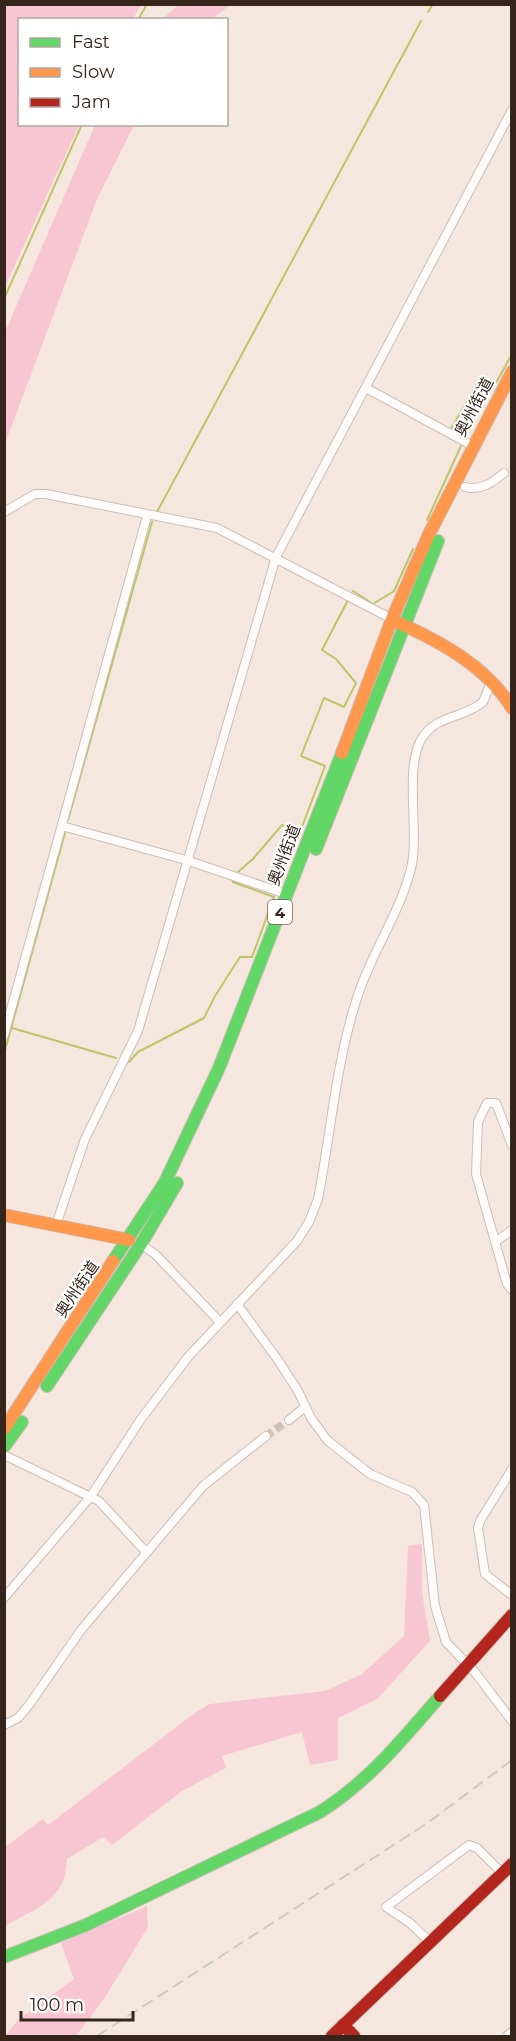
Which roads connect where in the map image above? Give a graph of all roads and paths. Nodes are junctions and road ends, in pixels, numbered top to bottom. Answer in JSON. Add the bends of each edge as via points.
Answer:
{"nodes":[{"id":1,"x":512,"y":110,"type":"edge"},
{"id":2,"x":512,"y":372,"type":"edge"},
{"id":3,"x":366,"y":388,"type":"junction"},
{"id":4,"x":512,"y":396,"type":"edge"},
{"id":5,"x":472,"y":446,"type":"junction"},
{"id":6,"x":504,"y":473,"type":"dead end"},
{"id":7,"x":465,"y":487,"type":"junction"},
{"id":8,"x":4,"y":512,"type":"edge"},
{"id":9,"x":147,"y":516,"type":"junction"},
{"id":10,"x":276,"y":557,"type":"junction"},
{"id":11,"x":397,"y":622,"type":"junction"},
{"id":12,"x":492,"y":680,"type":"junction"},
{"id":13,"x":512,"y":708,"type":"edge"},
{"id":14,"x":62,"y":826,"type":"junction"},
{"id":15,"x":186,"y":860,"type":"junction"},
{"id":16,"x":286,"y":894,"type":"junction"},
{"id":17,"x":4,"y":1035,"type":"edge"},
{"id":18,"x":512,"y":1145,"type":"edge"},
{"id":19,"x":4,"y":1215,"type":"edge"},
{"id":20,"x":56,"y":1225,"type":"junction"},
{"id":21,"x":512,"y":1230,"type":"edge"},
{"id":22,"x":135,"y":1242,"type":"junction"},
{"id":23,"x":495,"y":1242,"type":"junction"},
{"id":24,"x":512,"y":1290,"type":"edge"},
{"id":25,"x":237,"y":1304,"type":"junction"},
{"id":26,"x":220,"y":1322,"type":"junction"},
{"id":27,"x":305,"y":1407,"type":"junction"},
{"id":28,"x":289,"y":1420,"type":"tunnel mouth"},
{"id":29,"x":4,"y":1429,"type":"edge"},
{"id":30,"x":266,"y":1436,"type":"tunnel mouth"},
{"id":31,"x":4,"y":1447,"type":"edge"},
{"id":32,"x":4,"y":1455,"type":"edge"},
{"id":33,"x":512,"y":1469,"type":"edge"},
{"id":34,"x":91,"y":1496,"type":"junction"},
{"id":35,"x":146,"y":1552,"type":"junction"},
{"id":36,"x":512,"y":1595,"type":"edge"},
{"id":37,"x":4,"y":1598,"type":"edge"},
{"id":38,"x":512,"y":1615,"type":"edge"},
{"id":39,"x":467,"y":1664,"type":"junction"},
{"id":40,"x":512,"y":1720,"type":"edge"},
{"id":41,"x":4,"y":1725,"type":"edge"},
{"id":42,"x":512,"y":1864,"type":"edge"},
{"id":43,"x":502,"y":1873,"type":"junction"},
{"id":44,"x":430,"y":1942,"type":"junction"},
{"id":45,"x":4,"y":1957,"type":"edge"},
{"id":46,"x":343,"y":2025,"type":"junction"},
{"id":47,"x":512,"y":2032,"type":"edge"},
{"id":48,"x":332,"y":2037,"type":"edge"},
{"id":49,"x":354,"y":2037,"type":"edge"},
{"id":50,"x":507,"y":2037,"type":"edge"}],
"edges":[{"from":1,"to":3,"type":"street"},
{"from":2,"to":5,"type":"main road","name":"奥州街道","number":"4"},
{"from":3,"to":5,"type":"street"},
{"from":3,"to":10,"type":"street"},
{"from":4,"to":7,"type":"main road","name":"奥州街道","number":"4"},
{"from":5,"to":11,"type":"main road","name":"奥州街道","number":"4"},
{"from":6,"to":7,"type":"street","via":[[484,487]]},
{"from":7,"to":11,"type":"main road","name":"奥州街道","number":"4"},
{"from":8,"to":9,"type":"street","via":[[35,494],[46,494]]},
{"from":9,"to":10,"type":"street","via":[[217,528]]},
{"from":9,"to":14,"type":"street"},
{"from":10,"to":11,"type":"street"},
{"from":10,"to":15,"type":"street"},
{"from":11,"to":12,"type":"main road","via":[[416,630]]},
{"from":11,"to":16,"type":"main road","name":"奥州街道","number":"4","via":[[386,640]]},
{"from":11,"to":22,"type":"main road","name":"奥州街道","number":"4","via":[[229,1073],[175,1186]]},
{"from":12,"to":13,"type":"main road"},
{"from":12,"to":25,"type":"street","via":[[480,705],[436,724],[419,744],[412,862],[406,885],[367,969],[348,1028],[315,1210],[297,1241]]},
{"from":14,"to":15,"type":"street"},
{"from":14,"to":17,"type":"street"},
{"from":15,"to":16,"type":"street"},
{"from":15,"to":20,"type":"street","via":[[138,1031],[85,1139]]},
{"from":16,"to":22,"type":"main road","name":"奥州街道","number":"4","via":[[219,1068]]},
{"from":18,"to":23,"type":"street","via":[[500,1109],[496,1103],[487,1103],[478,1122],[476,1165]]},
{"from":19,"to":20,"type":"main road"},
{"from":20,"to":22,"type":"main road"},
{"from":21,"to":23,"type":"street"},
{"from":22,"to":26,"type":"street","via":[[162,1261]]},
{"from":22,"to":29,"type":"main road","name":"奥州街道","number":"4"},
{"from":22,"to":31,"type":"main road","name":"奥州街道","number":"4"},
{"from":23,"to":24,"type":"street"},
{"from":25,"to":26,"type":"street"},
{"from":25,"to":27,"type":"street","via":[[278,1360]]},
{"from":26,"to":34,"type":"street","via":[[159,1394]]},
{"from":27,"to":28,"type":"street"},
{"from":27,"to":39,"type":"street","via":[[327,1440],[344,1455],[370,1474],[412,1492],[424,1505],[439,1624],[446,1642]]},
{"from":30,"to":35,"type":"street","via":[[211,1478]]},
{"from":32,"to":34,"type":"street"},
{"from":33,"to":36,"type":"street","via":[[478,1528],[485,1574]]},
{"from":34,"to":35,"type":"street"},
{"from":34,"to":37,"type":"street"},
{"from":35,"to":41,"type":"street","via":[[81,1630],[29,1705],[18,1718]]},
{"from":38,"to":39,"type":"main road"},
{"from":39,"to":40,"type":"street"},
{"from":39,"to":45,"type":"main road","via":[[372,1773],[320,1812],[86,1925]]},
{"from":42,"to":43,"type":"main road"},
{"from":43,"to":44,"type":"main road"},
{"from":43,"to":44,"type":"street","via":[[469,1845],[386,1907]]},
{"from":44,"to":46,"type":"main road"},
{"from":46,"to":48,"type":"main road"},
{"from":46,"to":49,"type":"main road"},
{"from":47,"to":50,"type":"street"}]}
